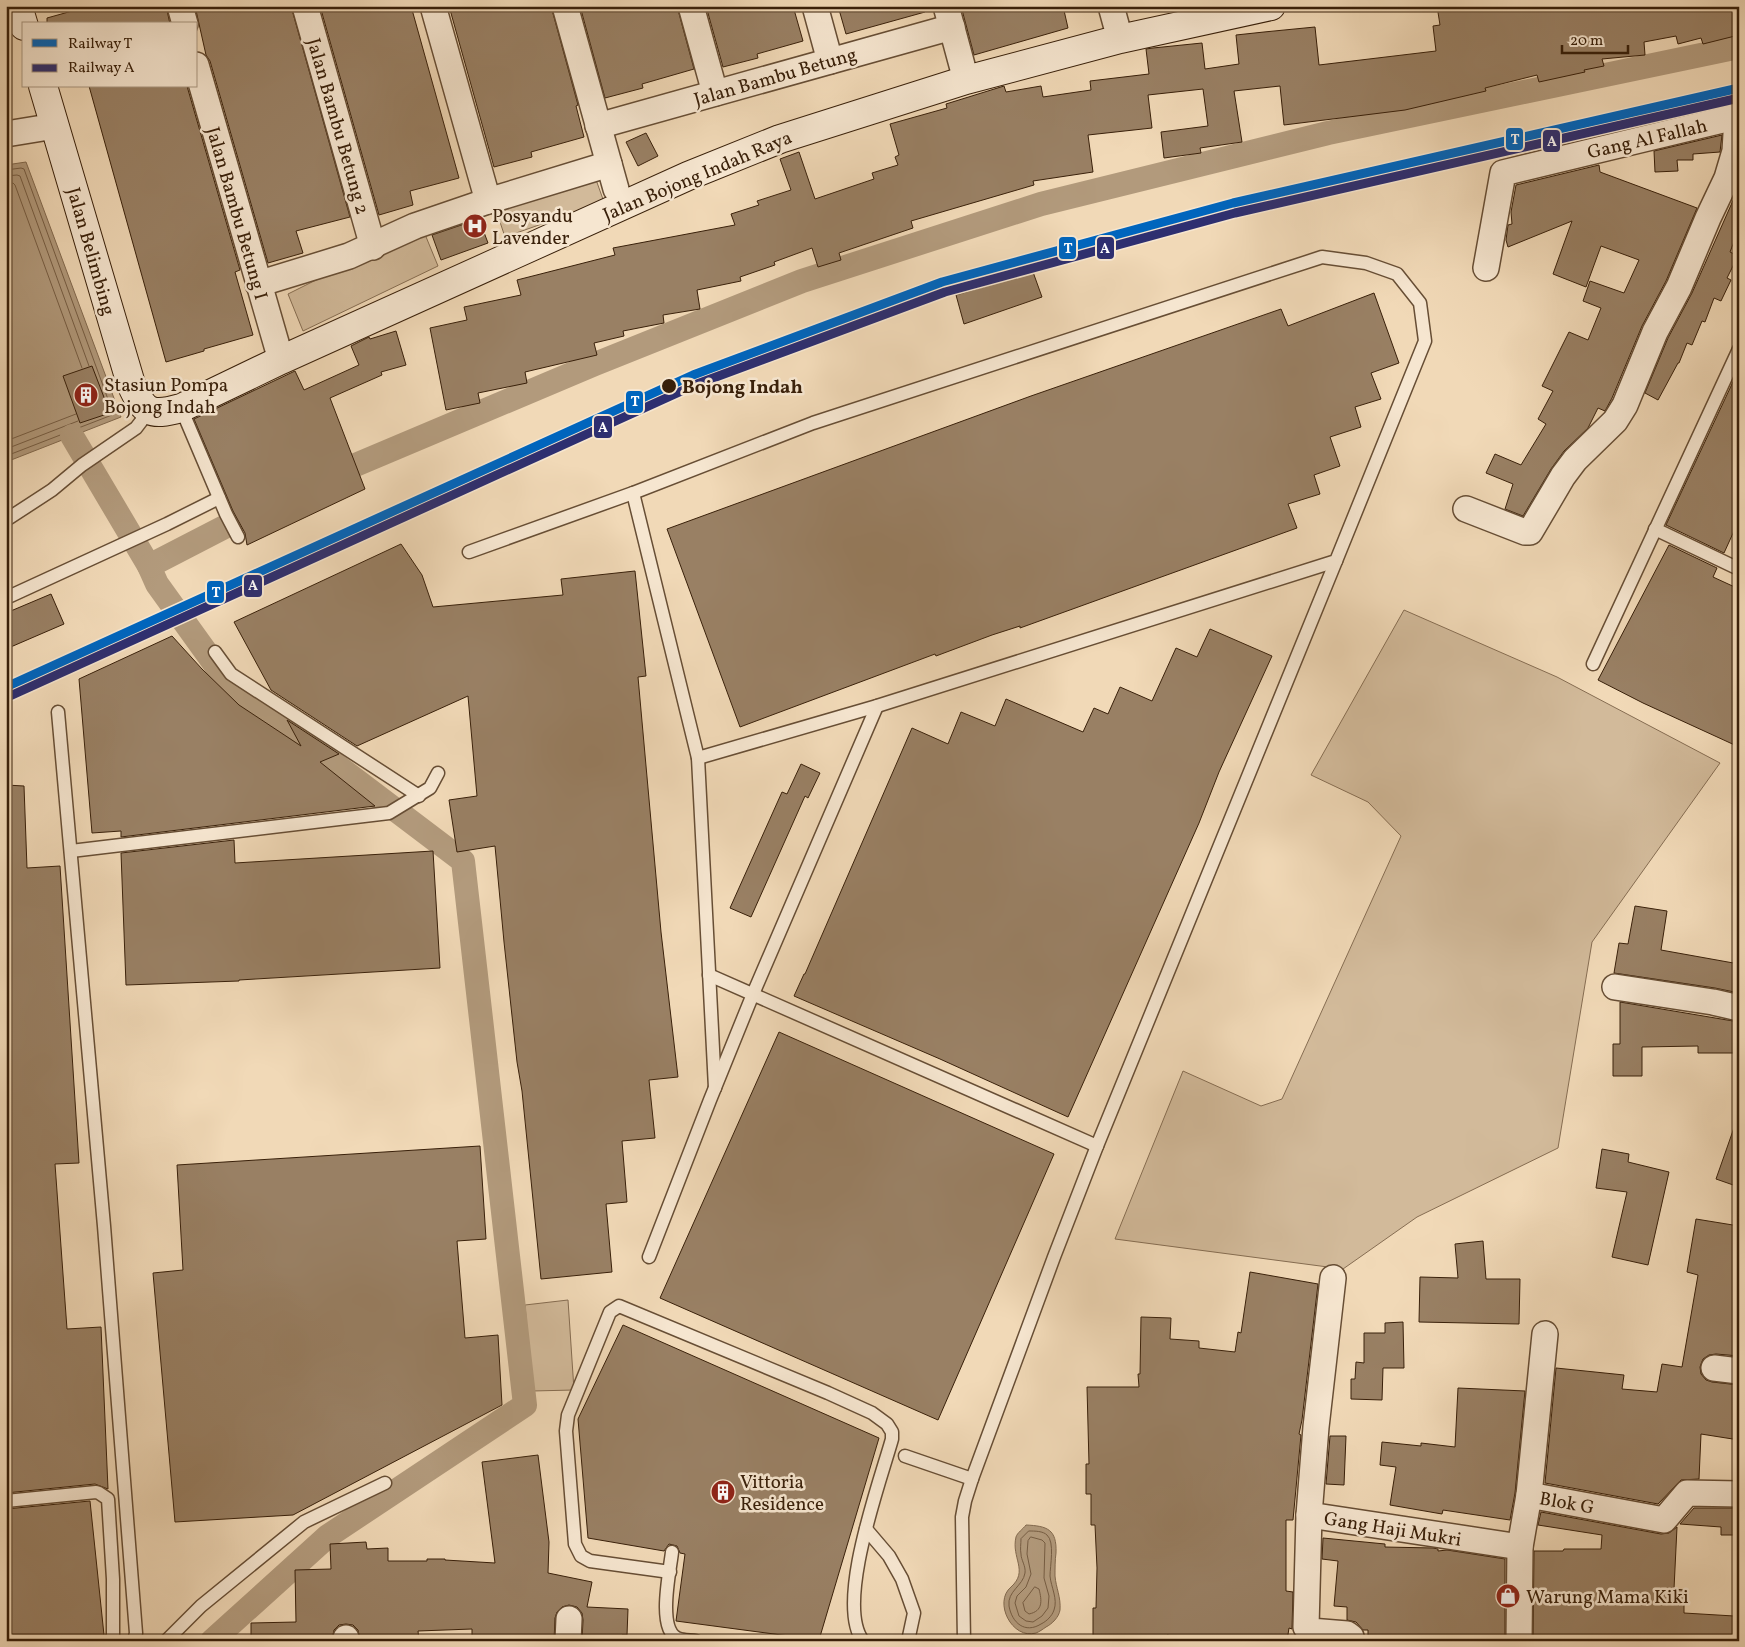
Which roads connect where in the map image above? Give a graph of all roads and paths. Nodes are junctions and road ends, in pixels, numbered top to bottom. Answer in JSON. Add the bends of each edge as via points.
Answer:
{"nodes":[{"id":1,"x":18,"y":6,"type":"edge"},
{"id":2,"x":180,"y":6,"type":"edge"},
{"id":3,"x":305,"y":6,"type":"edge"},
{"id":4,"x":433,"y":6,"type":"edge"},
{"id":5,"x":565,"y":6,"type":"edge"},
{"id":6,"x":691,"y":6,"type":"edge"},
{"id":7,"x":815,"y":6,"type":"edge"},
{"id":8,"x":1111,"y":6,"type":"edge"},
{"id":9,"x":1271,"y":6,"type":"edge"},
{"id":10,"x":949,"y":17,"type":"edge"},
{"id":11,"x":23,"y":22,"type":"edge"},
{"id":12,"x":184,"y":22,"type":"edge"},
{"id":13,"x":1120,"y":39,"type":"junction"},
{"id":14,"x":830,"y":61,"type":"junction"},
{"id":15,"x":198,"y":72,"type":"edge"},
{"id":16,"x":966,"y":80,"type":"junction"},
{"id":17,"x":44,"y":88,"type":"edge"},
{"id":18,"x":715,"y":93,"type":"junction"},
{"id":19,"x":1738,"y":117,"type":"edge"},
{"id":20,"x":55,"y":126,"type":"junction"},
{"id":21,"x":598,"y":126,"type":"junction"},
{"id":22,"x":6,"y":134,"type":"edge"},
{"id":23,"x":609,"y":164,"type":"junction"},
{"id":24,"x":616,"y":190,"type":"dead end"},
{"id":25,"x":488,"y":201,"type":"junction"},
{"id":26,"x":373,"y":246,"type":"junction"},
{"id":27,"x":1486,"y":268,"type":"dead end"},
{"id":28,"x":258,"y":284,"type":"junction"},
{"id":29,"x":1739,"y":349,"type":"edge"},
{"id":30,"x":281,"y":360,"type":"junction"},
{"id":31,"x":181,"y":408,"type":"junction"},
{"id":32,"x":142,"y":419,"type":"junction"},
{"id":33,"x":633,"y":493,"type":"junction"},
{"id":34,"x":219,"y":498,"type":"junction"},
{"id":35,"x":1466,"y":509,"type":"dead end"},
{"id":36,"x":6,"y":520,"type":"edge"},
{"id":37,"x":1655,"y":529,"type":"junction"},
{"id":38,"x":236,"y":534,"type":"dead end"},
{"id":39,"x":469,"y":552,"type":"dead end"},
{"id":40,"x":1336,"y":561,"type":"junction"},
{"id":41,"x":1739,"y":569,"type":"edge"},
{"id":42,"x":6,"y":598,"type":"edge"},
{"id":43,"x":214,"y":652,"type":"dead end"},
{"id":44,"x":1593,"y":664,"type":"dead end"},
{"id":45,"x":877,"y":706,"type":"junction"},
{"id":46,"x":58,"y":712,"type":"dead end"},
{"id":47,"x":698,"y":758,"type":"junction"},
{"id":48,"x":438,"y":773,"type":"dead end"},
{"id":49,"x":415,"y":798,"type":"junction"},
{"id":50,"x":71,"y":851,"type":"junction"},
{"id":51,"x":709,"y":975,"type":"junction"},
{"id":52,"x":1615,"y":987,"type":"dead end"},
{"id":53,"x":754,"y":994,"type":"junction"},
{"id":54,"x":1739,"y":1008,"type":"edge"},
{"id":55,"x":715,"y":1088,"type":"junction"},
{"id":56,"x":1097,"y":1146,"type":"junction"},
{"id":57,"x":648,"y":1257,"type":"dead end"},
{"id":58,"x":1334,"y":1278,"type":"dead end"},
{"id":59,"x":1545,"y":1334,"type":"dead end"},
{"id":60,"x":1714,"y":1368,"type":"dead end"},
{"id":61,"x":1739,"y":1371,"type":"edge"},
{"id":62,"x":905,"y":1456,"type":"dead end"},
{"id":63,"x":972,"y":1479,"type":"junction"},
{"id":64,"x":384,"y":1483,"type":"dead end"},
{"id":65,"x":1739,"y":1494,"type":"edge"},
{"id":66,"x":1529,"y":1495,"type":"junction"},
{"id":67,"x":6,"y":1500,"type":"edge"},
{"id":68,"x":1309,"y":1515,"type":"junction"},
{"id":69,"x":866,"y":1529,"type":"junction"},
{"id":70,"x":1520,"y":1547,"type":"junction"},
{"id":71,"x":672,"y":1552,"type":"dead end"},
{"id":72,"x":670,"y":1572,"type":"junction"},
{"id":73,"x":860,"y":1640,"type":"edge"},
{"id":74,"x":110,"y":1641,"type":"edge"},
{"id":75,"x":134,"y":1641,"type":"edge"},
{"id":76,"x":166,"y":1641,"type":"edge"},
{"id":77,"x":696,"y":1641,"type":"edge"},
{"id":78,"x":908,"y":1641,"type":"edge"},
{"id":79,"x":964,"y":1641,"type":"edge"},
{"id":80,"x":1351,"y":1641,"type":"edge"},
{"id":81,"x":1519,"y":1641,"type":"edge"}],
"edges":[{"from":1,"to":11,"type":"street"},
{"from":2,"to":12,"type":"street"},
{"from":3,"to":26,"type":"street","name":"Jalan Bambu Betung 2"},
{"from":4,"to":25,"type":"street"},
{"from":5,"to":21,"type":"street"},
{"from":6,"to":18,"type":"street"},
{"from":7,"to":14,"type":"street"},
{"from":8,"to":13,"type":"street"},
{"from":9,"to":13,"type":"street","name":"Jalan Bojong Indah Raya"},
{"from":10,"to":14,"type":"street","name":"Jalan Bambu Betung"},
{"from":10,"to":16,"type":"street"},
{"from":13,"to":16,"type":"street","name":"Jalan Bojong Indah Raya"},
{"from":14,"to":18,"type":"street","name":"Jalan Bambu Betung"},
{"from":15,"to":28,"type":"street","name":"Jalan Bambu Betung I"},
{"from":16,"to":30,"type":"street","name":"Jalan Bojong Indah Raya","via":[[780,138],[697,172]]},
{"from":17,"to":20,"type":"street","name":"Jalan Belimbing"},
{"from":18,"to":21,"type":"street","name":"Jalan Bambu Betung"},
{"from":19,"to":27,"type":"street","name":"Gang Al Fallah","via":[[1503,173]]},
{"from":19,"to":35,"type":"street","via":[[1735,152],[1727,178],[1615,421],[1575,460],[1530,532]]},
{"from":20,"to":22,"type":"street"},
{"from":20,"to":32,"type":"street","name":"Jalan Belimbing"},
{"from":21,"to":23,"type":"street"},
{"from":23,"to":24,"type":"street"},
{"from":23,"to":25,"type":"street"},
{"from":25,"to":26,"type":"street","via":[[415,226]]},
{"from":26,"to":28,"type":"street"},
{"from":28,"to":30,"type":"street","name":"Jalan Bambu Betung I"},
{"from":29,"to":37,"type":"lane"},
{"from":30,"to":31,"type":"street","name":"Jalan Bojong Indah Raya"},
{"from":31,"to":32,"type":"street","name":"Jalan Bojong Indah Raya"},
{"from":31,"to":34,"type":"lane"},
{"from":32,"to":36,"type":"lane","via":[[52,490]]},
{"from":33,"to":39,"type":"lane"},
{"from":33,"to":40,"type":"lane","via":[[813,423],[1322,257],[1366,262],[1397,274],[1420,303],[1425,341]]},
{"from":33,"to":47,"type":"lane"},
{"from":34,"to":38,"type":"lane"},
{"from":34,"to":42,"type":"lane"},
{"from":37,"to":41,"type":"lane"},
{"from":37,"to":44,"type":"lane"},
{"from":40,"to":45,"type":"lane"},
{"from":40,"to":56,"type":"lane"},
{"from":43,"to":49,"type":"lane","via":[[231,674]]},
{"from":45,"to":47,"type":"lane"},
{"from":45,"to":53,"type":"lane"},
{"from":46,"to":50,"type":"lane"},
{"from":47,"to":51,"type":"lane"},
{"from":48,"to":49,"type":"lane","via":[[430,788]]},
{"from":49,"to":50,"type":"lane","via":[[389,813]]},
{"from":50,"to":75,"type":"lane","via":[[104,1226],[136,1633]]},
{"from":51,"to":53,"type":"lane"},
{"from":51,"to":55,"type":"lane"},
{"from":52,"to":54,"type":"street"},
{"from":53,"to":55,"type":"lane"},
{"from":53,"to":56,"type":"lane"},
{"from":55,"to":57,"type":"lane"},
{"from":56,"to":63,"type":"lane"},
{"from":58,"to":68,"type":"street"},
{"from":59,"to":66,"type":"street"},
{"from":60,"to":61,"type":"street"},
{"from":62,"to":63,"type":"lane"},
{"from":63,"to":79,"type":"lane","via":[[962,1517]]},
{"from":64,"to":76,"type":"lane","via":[[304,1522],[202,1606]]},
{"from":65,"to":66,"type":"street","name":"Blok G","via":[[1687,1493],[1664,1520]]},
{"from":66,"to":70,"type":"street","name":"Blok G"},
{"from":67,"to":74,"type":"lane","via":[[96,1492],[108,1499],[114,1636]]},
{"from":68,"to":70,"type":"street","name":"Gang Haji Mukri"},
{"from":68,"to":80,"type":"street","name":"Gang Haji Mukri","via":[[1306,1627],[1310,1631],[1347,1634]]},
{"from":69,"to":72,"type":"lane","via":[[892,1439],[887,1424],[828,1393],[757,1368],[619,1306],[610,1312],[568,1415],[566,1431],[575,1544],[581,1556],[590,1561]]},
{"from":69,"to":73,"type":"lane","via":[[855,1585],[854,1617]]},
{"from":69,"to":78,"type":"lane","via":[[889,1556],[902,1579],[914,1613]]},
{"from":70,"to":81,"type":"street","name":"Blok G"},
{"from":71,"to":72,"type":"lane"},
{"from":72,"to":77,"type":"lane","via":[[668,1630],[677,1638]]}]}
